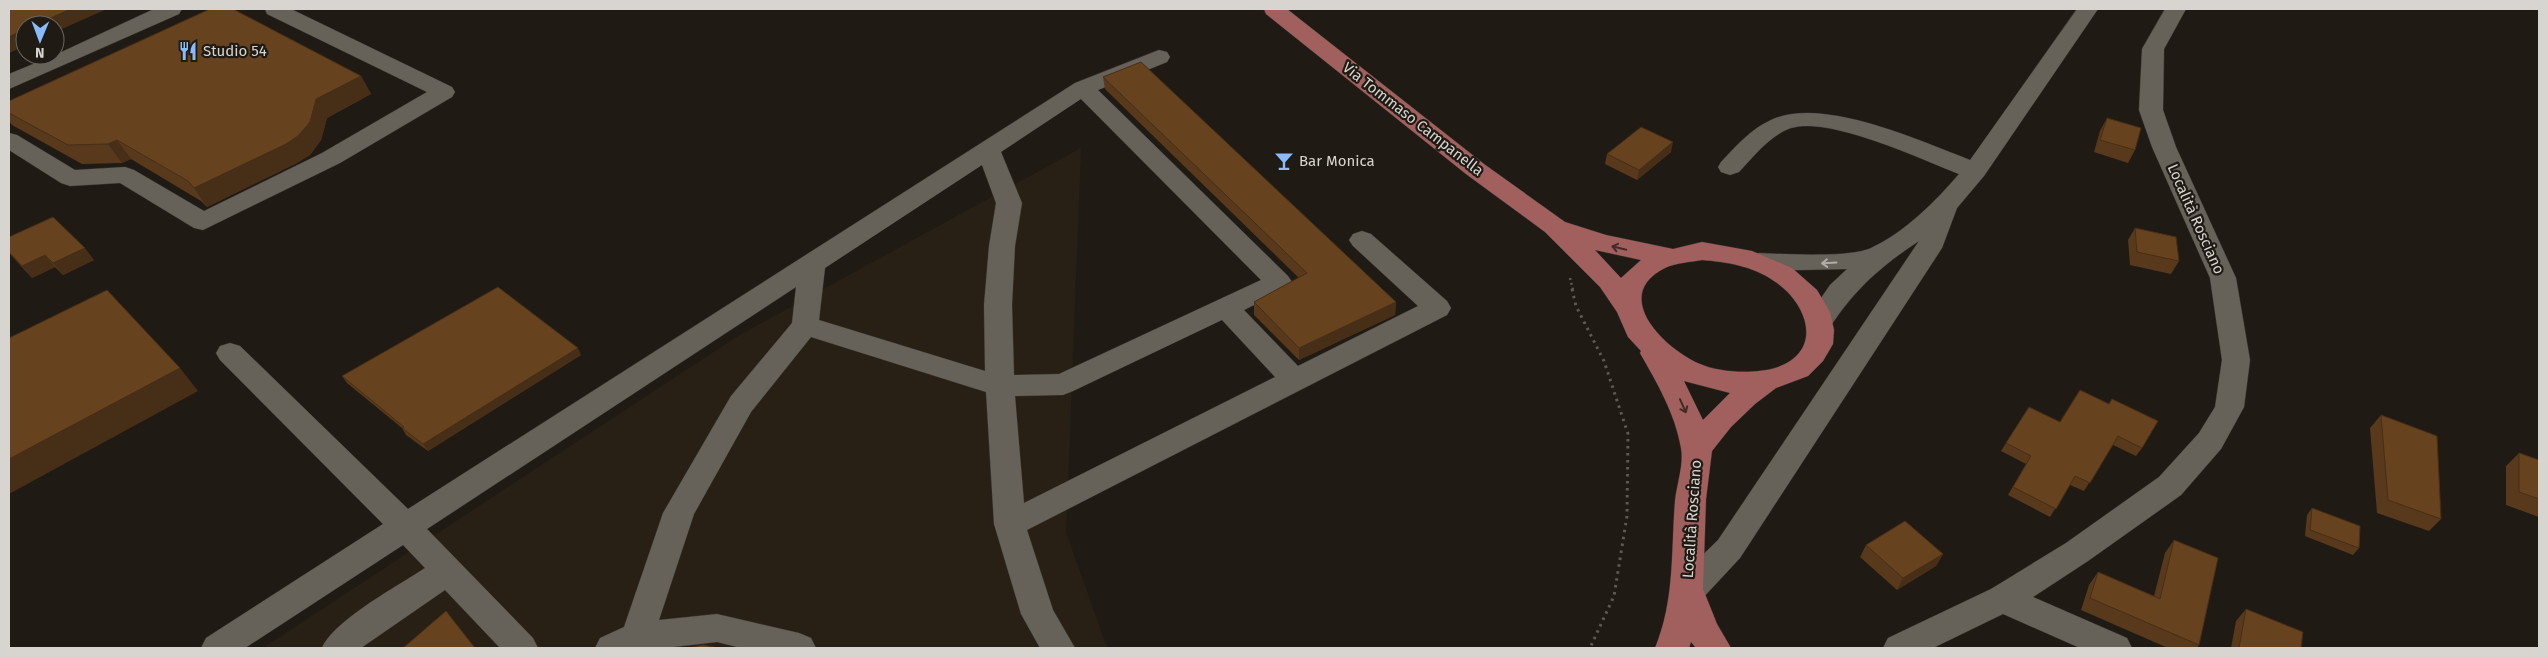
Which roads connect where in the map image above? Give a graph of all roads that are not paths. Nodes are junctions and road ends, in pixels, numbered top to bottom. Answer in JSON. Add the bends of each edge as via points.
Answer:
{"nodes":[{"id":1,"x":171,"y":9,"type":"edge"},
{"id":2,"x":275,"y":9,"type":"edge"},
{"id":3,"x":1274,"y":9,"type":"edge"},
{"id":4,"x":2087,"y":9,"type":"edge"},
{"id":5,"x":2175,"y":9,"type":"edge"},
{"id":6,"x":1159,"y":58,"type":"dead end"},
{"id":7,"x":1083,"y":88,"type":"junction"},
{"id":8,"x":11,"y":94,"type":"edge"},
{"id":9,"x":9,"y":140,"type":"edge"},
{"id":10,"x":988,"y":149,"type":"junction"},
{"id":11,"x":1730,"y":167,"type":"dead end"},
{"id":12,"x":1975,"y":171,"type":"junction"},
{"id":13,"x":1945,"y":206,"type":"junction"},
{"id":14,"x":1554,"y":226,"type":"junction"},
{"id":15,"x":1362,"y":240,"type":"dead end"},
{"id":16,"x":1667,"y":256,"type":"junction"},
{"id":17,"x":1877,"y":256,"type":"junction"},
{"id":18,"x":1759,"y":262,"type":"junction"},
{"id":19,"x":812,"y":264,"type":"junction"},
{"id":20,"x":1225,"y":307,"type":"junction"},
{"id":21,"x":1628,"y":307,"type":"junction"},
{"id":22,"x":1820,"y":320,"type":"junction"},
{"id":23,"x":805,"y":325,"type":"junction"},
{"id":24,"x":1651,"y":348,"type":"junction"},
{"id":25,"x":230,"y":353,"type":"dead end"},
{"id":26,"x":1295,"y":380,"type":"junction"},
{"id":27,"x":1766,"y":381,"type":"junction"},
{"id":28,"x":1000,"y":386,"type":"junction"},
{"id":29,"x":1697,"y":448,"type":"junction"},
{"id":30,"x":1010,"y":524,"type":"junction"},
{"id":31,"x":405,"y":526,"type":"junction"},
{"id":32,"x":448,"y":571,"type":"junction"},
{"id":33,"x":1688,"y":590,"type":"junction"},
{"id":34,"x":2003,"y":599,"type":"junction"},
{"id":35,"x":625,"y":643,"type":"edge"},
{"id":36,"x":218,"y":648,"type":"edge"},
{"id":37,"x":339,"y":648,"type":"edge"},
{"id":38,"x":521,"y":648,"type":"edge"},
{"id":39,"x":799,"y":648,"type":"edge"},
{"id":40,"x":1058,"y":648,"type":"edge"},
{"id":41,"x":1672,"y":648,"type":"edge"},
{"id":42,"x":1682,"y":648,"type":"edge"},
{"id":43,"x":1705,"y":648,"type":"edge"},
{"id":44,"x":1714,"y":648,"type":"edge"},
{"id":45,"x":1900,"y":648,"type":"edge"},
{"id":46,"x":2115,"y":648,"type":"edge"}],
"edges":[{"from":1,"to":8,"type":"street"},
{"from":2,"to":9,"type":"street","via":[[444,92],[331,158],[202,222],[125,175],[70,178]]},
{"from":3,"to":14,"type":"main road","name":"Via Tommaso Campanella","via":[[1468,163]]},
{"from":4,"to":12,"type":"street"},
{"from":5,"to":34,"type":"street","name":"Località Rosciano","via":[[2153,49],[2151,110],[2223,278],[2236,360],[2229,407],[2210,441],[2170,486],[2077,552]]},
{"from":6,"to":7,"type":"street"},
{"from":7,"to":10,"type":"street"},
{"from":7,"to":20,"type":"street","via":[[1279,282]]},
{"from":10,"to":19,"type":"street"},
{"from":10,"to":28,"type":"street","via":[[1009,203],[998,305]]},
{"from":11,"to":12,"type":"street","via":[[1770,128],[1788,120],[1814,118],[1838,122]]},
{"from":12,"to":13,"type":"street"},
{"from":13,"to":17,"type":"street"},
{"from":13,"to":33,"type":"street","via":[[1929,248],[1734,541]]},
{"from":16,"to":14,"type":"main road","name":"Via Tommaso Campanella","one_way":true,"via":[[1602,243]]},
{"from":14,"to":21,"type":"main road","name":"Via Tommaso Campanella","via":[[1586,256]]},
{"from":15,"to":26,"type":"street","via":[[1437,308]]},
{"from":16,"to":18,"type":"main road","via":[[1702,251]]},
{"from":16,"to":21,"type":"main road","via":[[1652,263],[1632,282]]},
{"from":17,"to":18,"type":"street","one_way":true,"via":[[1851,262]]},
{"from":17,"to":22,"type":"street","via":[[1839,292]]},
{"from":18,"to":22,"type":"main road","via":[[1777,270],[1805,293]]},
{"from":19,"to":23,"type":"street"},
{"from":19,"to":31,"type":"street"},
{"from":20,"to":26,"type":"street"},
{"from":20,"to":28,"type":"street","via":[[1063,384]]},
{"from":21,"to":24,"type":"main road","via":[[1631,321]]},
{"from":22,"to":27,"type":"main road","via":[[1818,347],[1811,359],[1799,369]]},
{"from":23,"to":28,"type":"street"},
{"from":23,"to":35,"type":"street","via":[[741,404],[679,513]]},
{"from":24,"to":27,"type":"main road","via":[[1666,360],[1704,377],[1746,383]]},
{"from":24,"to":29,"type":"main road","name":"Località Rosciano","one_way":true,"via":[[1685,407]]},
{"from":25,"to":31,"type":"street"},
{"from":26,"to":30,"type":"street"},
{"from":27,"to":29,"type":"main road","name":"Località Rosciano","via":[[1719,419]]},
{"from":28,"to":30,"type":"street"},
{"from":29,"to":33,"type":"main road","name":"Località Rosciano","via":[[1691,498]]},
{"from":30,"to":40,"type":"street","via":[[1038,614]]},
{"from":31,"to":32,"type":"street"},
{"from":31,"to":36,"type":"street"},
{"from":32,"to":37,"type":"street","via":[[357,632]]},
{"from":32,"to":38,"type":"street"},
{"from":33,"to":41,"type":"main road","name":"Località Rosciano","via":[[1678,636]]},
{"from":33,"to":44,"type":"main road","name":"Località Rosciano","via":[[1703,631]]},
{"from":34,"to":45,"type":"street","name":"Località Rosciano"},
{"from":34,"to":46,"type":"street"},
{"from":35,"to":39,"type":"street","via":[[717,628]]},
{"from":42,"to":43,"type":"main road"}]}
